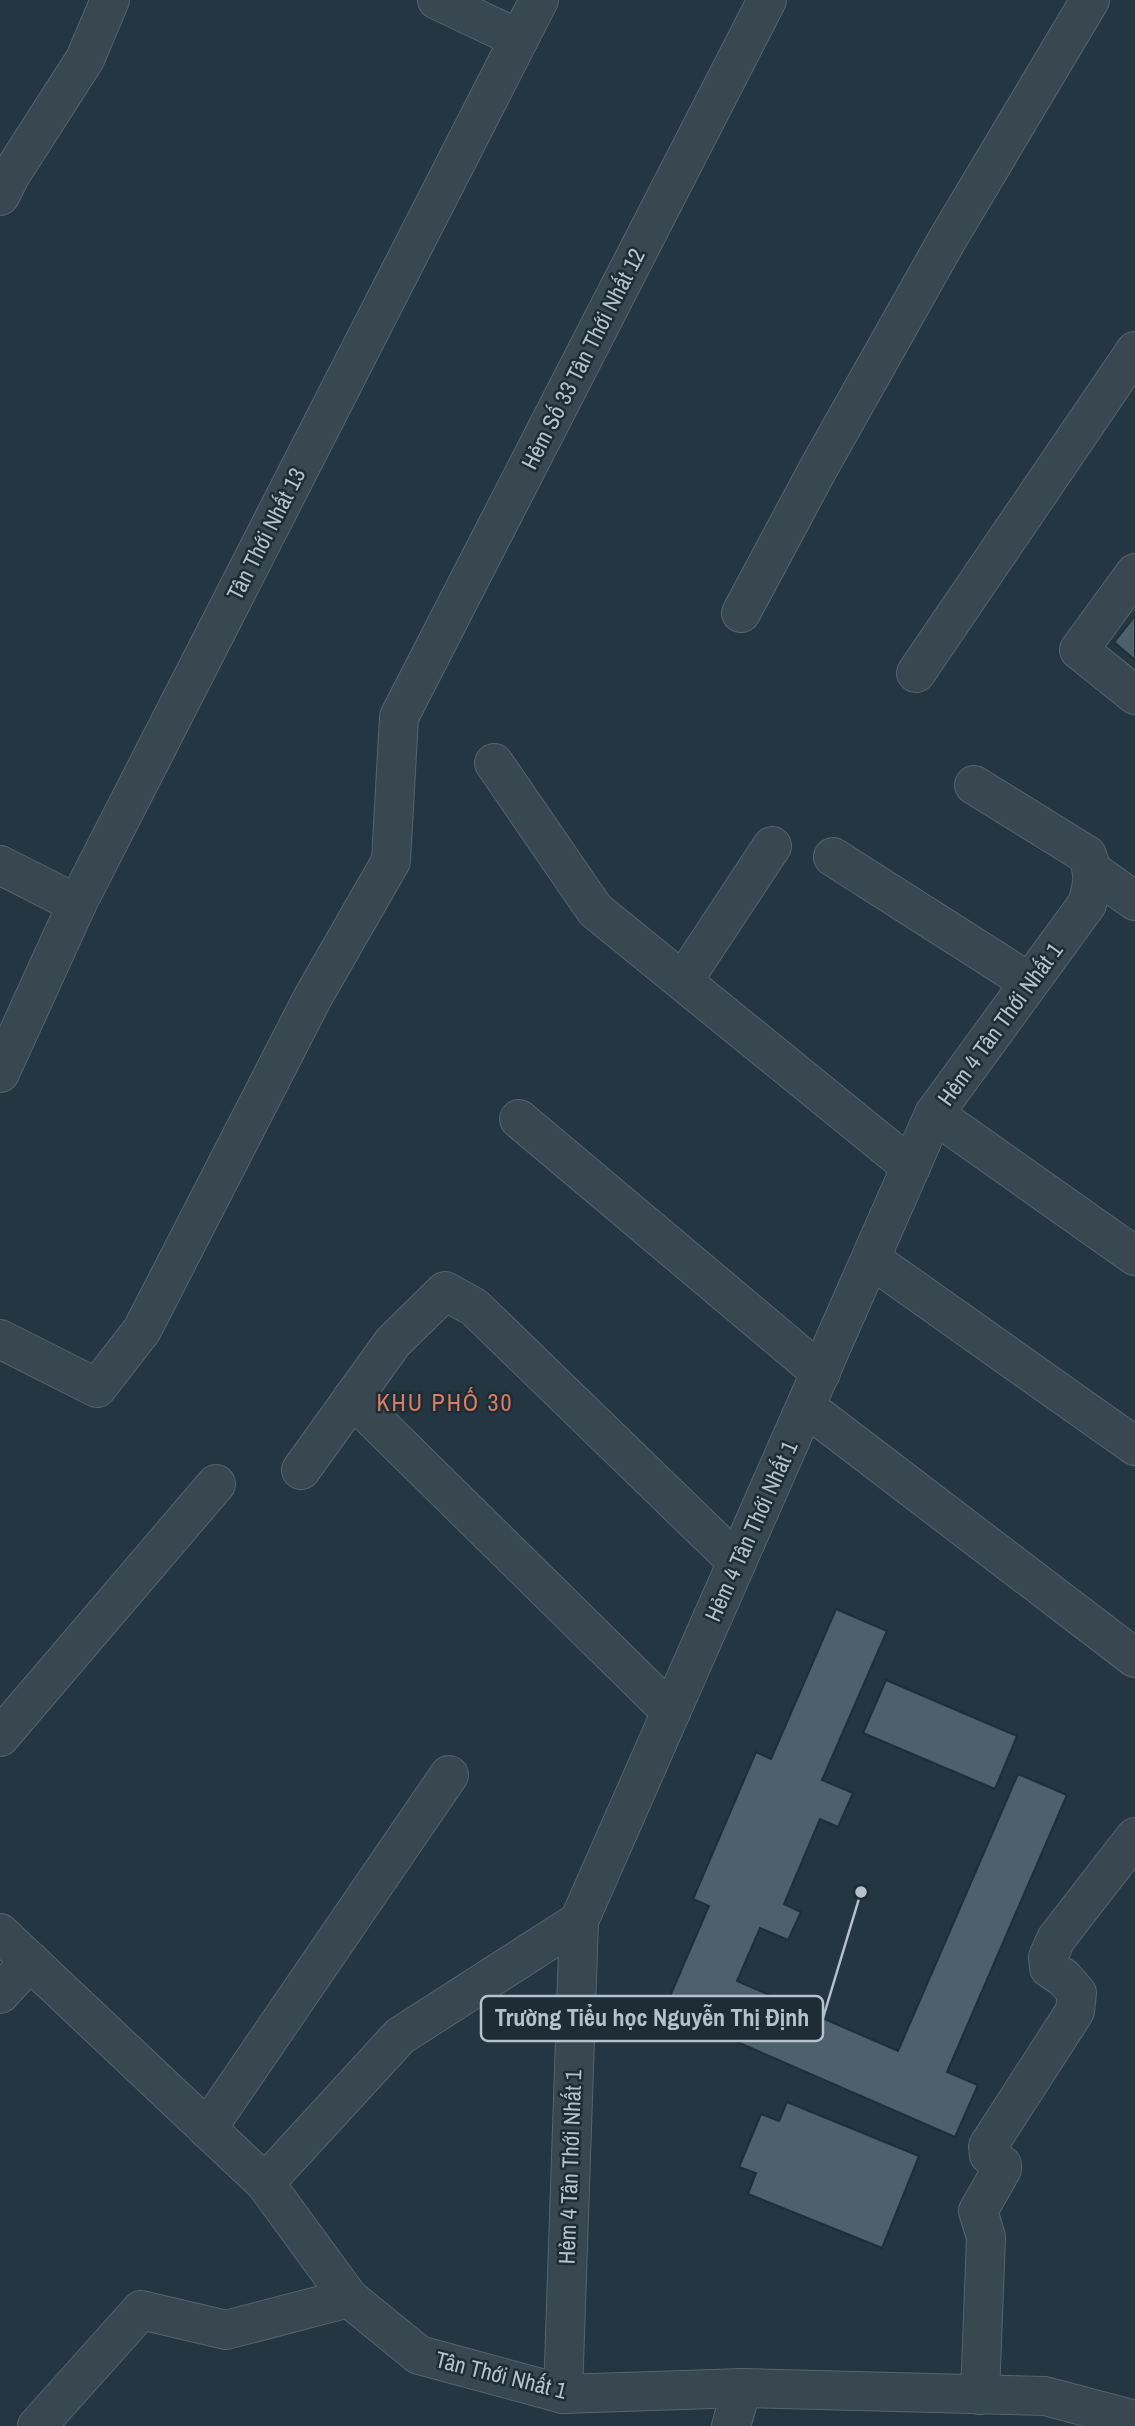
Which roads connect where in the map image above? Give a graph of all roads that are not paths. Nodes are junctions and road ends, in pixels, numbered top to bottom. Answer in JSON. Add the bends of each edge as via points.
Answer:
{"nodes":[{"id":1,"x":110,"y":0,"type":"edge"},
{"id":2,"x":438,"y":0,"type":"edge"},
{"id":3,"x":539,"y":0,"type":"edge"},
{"id":4,"x":766,"y":0,"type":"edge"},
{"id":5,"x":1090,"y":0,"type":"edge"},
{"id":6,"x":519,"y":38,"type":"junction"},
{"id":7,"x":0,"y":196,"type":"edge"},
{"id":8,"x":1135,"y":351,"type":"edge"},
{"id":9,"x":1135,"y":573,"type":"edge"},
{"id":10,"x":741,"y":613,"type":"dead end"},
{"id":11,"x":916,"y":673,"type":"dead end"},
{"id":12,"x":1135,"y":695,"type":"edge"},
{"id":13,"x":494,"y":763,"type":"dead end"},
{"id":14,"x":974,"y":785,"type":"dead end"},
{"id":15,"x":772,"y":846,"type":"dead end"},
{"id":16,"x":833,"y":857,"type":"dead end"},
{"id":17,"x":0,"y":865,"type":"edge"},
{"id":18,"x":1093,"y":871,"type":"junction"},
{"id":19,"x":1135,"y":901,"type":"edge"},
{"id":20,"x":77,"y":904,"type":"junction"},
{"id":21,"x":683,"y":981,"type":"junction"},
{"id":22,"x":1029,"y":982,"type":"junction"},
{"id":23,"x":0,"y":1073,"type":"edge"},
{"id":24,"x":934,"y":1114,"type":"junction"},
{"id":25,"x":519,"y":1119,"type":"dead end"},
{"id":26,"x":911,"y":1167,"type":"junction"},
{"id":27,"x":1135,"y":1256,"type":"edge"},
{"id":28,"x":871,"y":1259,"type":"junction"},
{"id":29,"x":0,"y":1339,"type":"edge"},
{"id":30,"x":813,"y":1390,"type":"junction"},
{"id":31,"x":352,"y":1398,"type":"junction"},
{"id":32,"x":1135,"y":1446,"type":"edge"},
{"id":33,"x":301,"y":1470,"type":"dead end"},
{"id":34,"x":216,"y":1484,"type":"dead end"},
{"id":35,"x":737,"y":1562,"type":"junction"},
{"id":36,"x":1135,"y":1658,"type":"edge"},
{"id":37,"x":671,"y":1712,"type":"junction"},
{"id":38,"x":0,"y":1737,"type":"edge"},
{"id":39,"x":449,"y":1775,"type":"dead end"},
{"id":40,"x":1135,"y":1837,"type":"edge"},
{"id":41,"x":579,"y":1921,"type":"junction"},
{"id":42,"x":0,"y":1933,"type":"edge"},
{"id":43,"x":30,"y":1961,"type":"junction"},
{"id":44,"x":0,"y":1994,"type":"edge"},
{"id":45,"x":208,"y":2129,"type":"junction"},
{"id":46,"x":265,"y":2183,"type":"junction"},
{"id":47,"x":349,"y":2298,"type":"junction"},
{"id":48,"x":742,"y":2388,"type":"junction"},
{"id":49,"x":562,"y":2394,"type":"junction"},
{"id":50,"x":980,"y":2395,"type":"junction"},
{"id":51,"x":1135,"y":2420,"type":"edge"},
{"id":52,"x":37,"y":2426,"type":"edge"},
{"id":53,"x":731,"y":2426,"type":"edge"}],
"edges":[{"from":1,"to":7,"type":"street","via":[[85,58]]},
{"from":2,"to":6,"type":"street"},
{"from":3,"to":6,"type":"street","name":"Tân Thới Nhất 13"},
{"from":4,"to":29,"type":"street","name":"Hẻm Số 33 Tân Thới Nhất 12","via":[[399,716],[391,861],[313,997],[142,1330],[97,1388]]},
{"from":5,"to":10,"type":"street","via":[[947,240]]},
{"from":6,"to":20,"type":"street","name":"Tân Thới Nhất 13"},
{"from":8,"to":11,"type":"street"},
{"from":9,"to":12,"type":"street","via":[[1079,650]]},
{"from":13,"to":21,"type":"street","via":[[595,910]]},
{"from":14,"to":18,"type":"street","via":[[1087,855]]},
{"from":15,"to":21,"type":"street"},
{"from":16,"to":22,"type":"street"},
{"from":17,"to":20,"type":"street"},
{"from":18,"to":19,"type":"street"},
{"from":18,"to":22,"type":"street","name":"Hẻm 4 Tân Thới Nhất 1","via":[[1087,904]]},
{"from":20,"to":23,"type":"street","name":"Tân Thới Nhất 13"},
{"from":21,"to":26,"type":"street"},
{"from":22,"to":24,"type":"street","name":"Hẻm 4 Tân Thới Nhất 1"},
{"from":24,"to":26,"type":"street","name":"Hẻm 4 Tân Thới Nhất 1"},
{"from":24,"to":27,"type":"street"},
{"from":25,"to":30,"type":"street"},
{"from":26,"to":28,"type":"street","name":"Hẻm 4 Tân Thới Nhất 1"},
{"from":28,"to":30,"type":"street","name":"Hẻm 4 Tân Thới Nhất 1"},
{"from":28,"to":32,"type":"street"},
{"from":30,"to":35,"type":"street","name":"Hẻm 4 Tân Thới Nhất 1"},
{"from":30,"to":36,"type":"street"},
{"from":31,"to":33,"type":"street"},
{"from":31,"to":35,"type":"street","via":[[393,1342],[445,1291],[474,1307]]},
{"from":31,"to":37,"type":"street"},
{"from":34,"to":38,"type":"street"},
{"from":35,"to":37,"type":"street","name":"Hẻm 4 Tân Thới Nhất 1"},
{"from":37,"to":41,"type":"street","name":"Hẻm 4 Tân Thới Nhất 1"},
{"from":39,"to":45,"type":"street"},
{"from":40,"to":50,"type":"street","via":[[1056,1938],[1049,1968],[1077,1993],[1075,2011],[988,2146],[989,2155],[1002,2169],[978,2211],[986,2237]]},
{"from":41,"to":46,"type":"street","via":[[400,2036]]},
{"from":41,"to":49,"type":"street","name":"Hẻm 4 Tân Thới Nhất 1"},
{"from":42,"to":43,"type":"street","name":"Tân Thới Nhất 1"},
{"from":43,"to":44,"type":"street"},
{"from":43,"to":45,"type":"street","name":"Tân Thới Nhất 1"},
{"from":45,"to":46,"type":"street","name":"Tân Thới Nhất 1"},
{"from":46,"to":47,"type":"street","name":"Tân Thới Nhất 1"},
{"from":47,"to":49,"type":"street","name":"Tân Thới Nhất 1","via":[[419,2355]]},
{"from":47,"to":52,"type":"street","via":[[226,2330],[141,2310]]},
{"from":48,"to":49,"type":"street","name":"Tân Thới Nhất 1"},
{"from":48,"to":50,"type":"street","name":"Tân Thới Nhất 1"},
{"from":48,"to":53,"type":"street"},
{"from":50,"to":51,"type":"street","name":"Tân Thới Nhất 1","via":[[1045,2396]]}]}
